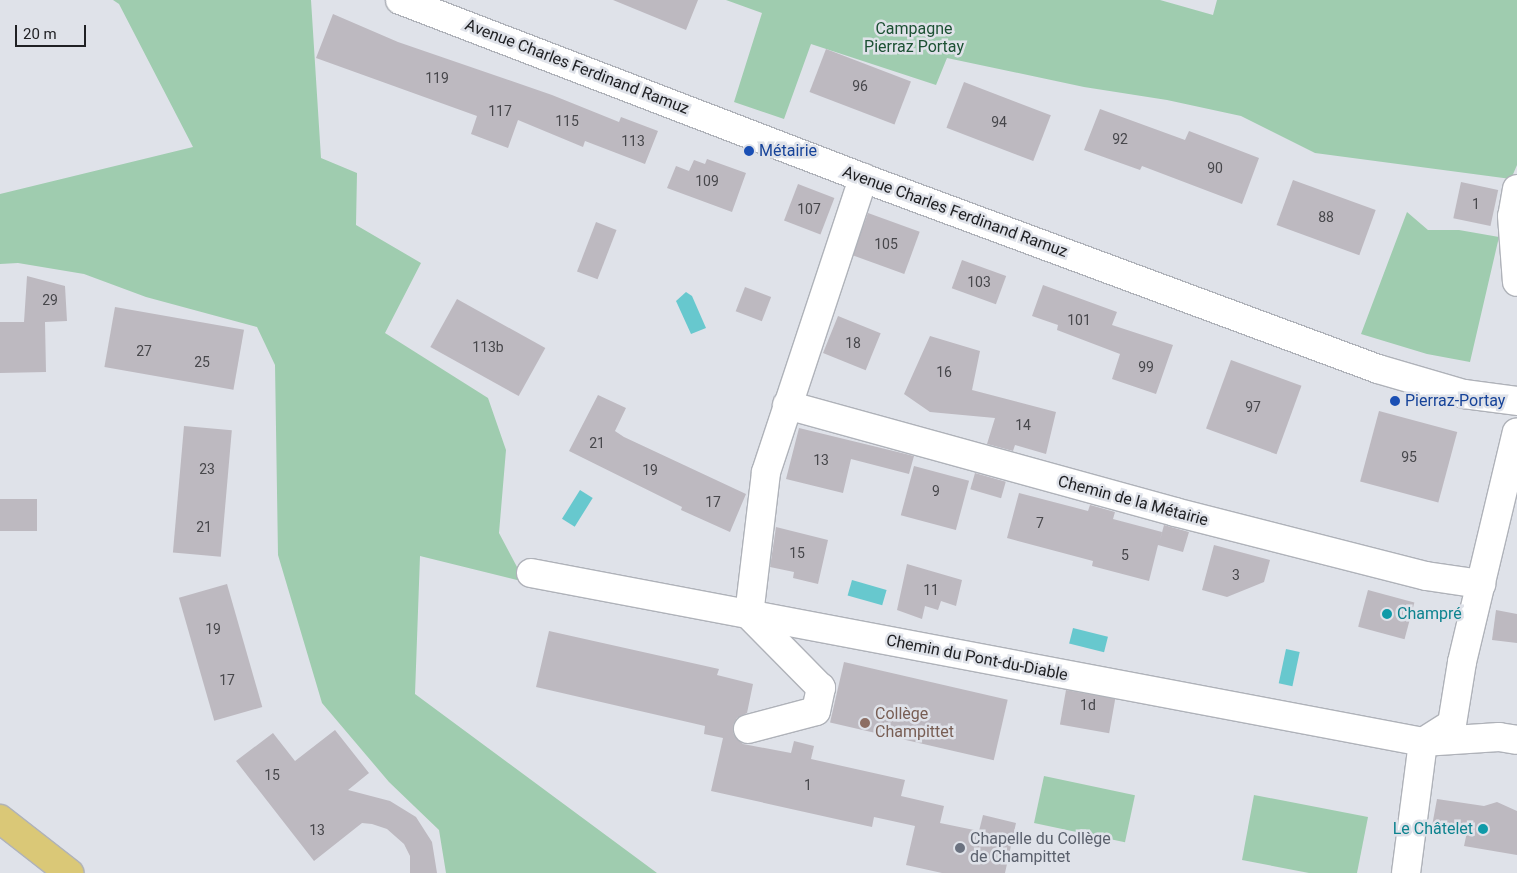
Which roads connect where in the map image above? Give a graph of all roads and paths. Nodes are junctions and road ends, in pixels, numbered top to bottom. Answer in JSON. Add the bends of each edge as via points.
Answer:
{"nodes":[{"id":1,"x":400,"y":0,"type":"edge"},
{"id":2,"x":863,"y":178,"type":"junction"},
{"id":3,"x":1517,"y":189,"type":"edge"},
{"id":4,"x":1517,"y":282,"type":"edge"},
{"id":5,"x":1517,"y":401,"type":"edge"},
{"id":6,"x":787,"y":406,"type":"junction"},
{"id":7,"x":1517,"y":432,"type":"edge"},
{"id":8,"x":531,"y":573,"type":"dead end"},
{"id":9,"x":1481,"y":584,"type":"junction"},
{"id":10,"x":749,"y":615,"type":"junction"},
{"id":11,"x":748,"y":729,"type":"dead end"},
{"id":12,"x":1517,"y":740,"type":"edge"},
{"id":13,"x":1423,"y":742,"type":"junction"},
{"id":14,"x":0,"y":819,"type":"edge"},
{"id":15,"x":69,"y":873,"type":"edge"},
{"id":16,"x":1406,"y":873,"type":"edge"}],
"edges":[{"from":1,"to":2,"type":"street","name":"Avenue Charles Ferdinand Ramuz"},
{"from":2,"to":5,"type":"street","name":"Avenue Charles Ferdinand Ramuz","via":[[1378,369],[1464,394]]},
{"from":2,"to":6,"type":"street"},
{"from":3,"to":4,"type":"street","via":[[1512,216]]},
{"from":6,"to":9,"type":"street","name":"Chemin de la Métairie","via":[[1175,512],[1426,576]]},
{"from":6,"to":10,"type":"street","via":[[766,472]]},
{"from":7,"to":9,"type":"street"},
{"from":8,"to":10,"type":"street","name":"Chemin du Pont-du-Diable"},
{"from":9,"to":13,"type":"street","via":[[1462,662],[1452,724]]},
{"from":10,"to":11,"type":"street","via":[[821,688],[816,711]]},
{"from":10,"to":13,"type":"street","name":"Chemin du Pont-du-Diable"},
{"from":12,"to":13,"type":"street","name":"Chemin du Pont-du-Diable","via":[[1499,737]]},
{"from":13,"to":16,"type":"street"},
{"from":14,"to":15,"type":"main road"}]}
